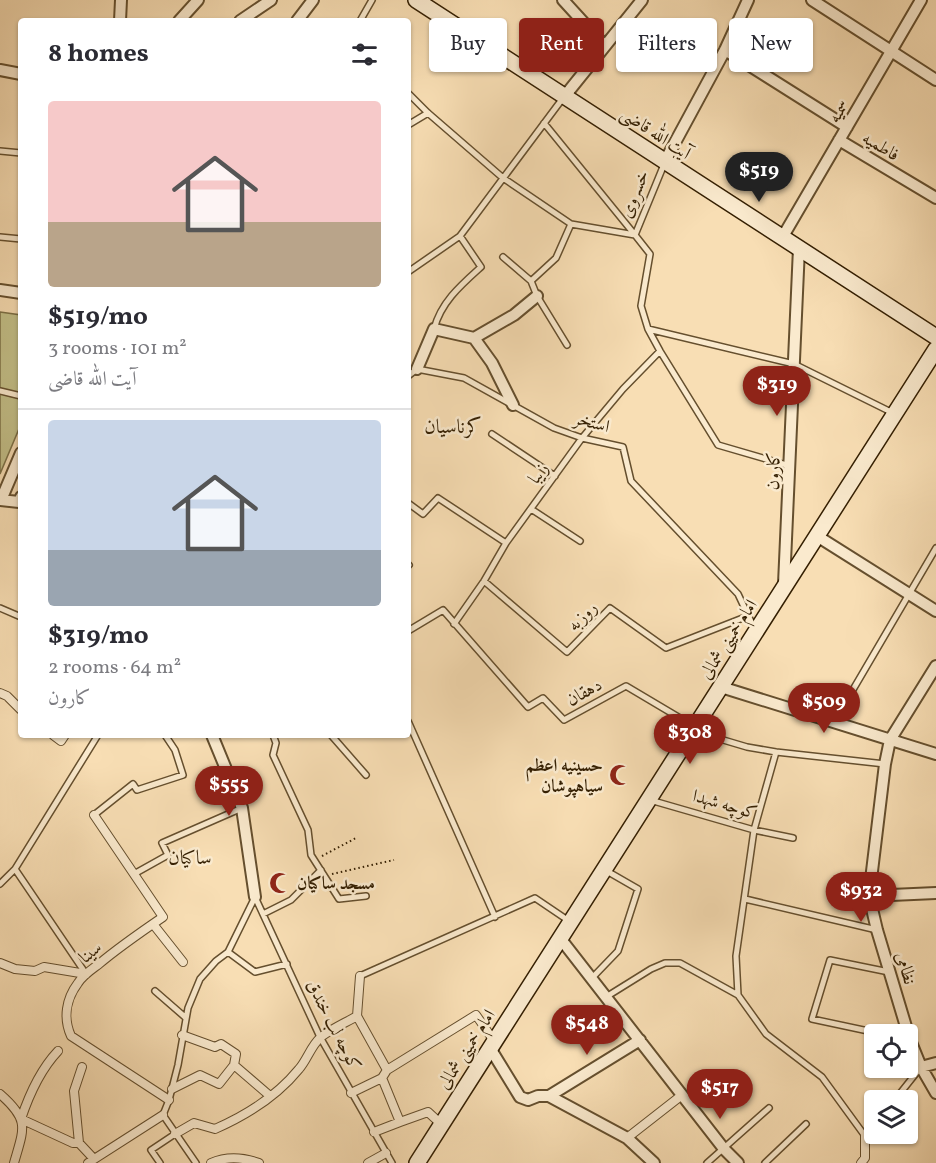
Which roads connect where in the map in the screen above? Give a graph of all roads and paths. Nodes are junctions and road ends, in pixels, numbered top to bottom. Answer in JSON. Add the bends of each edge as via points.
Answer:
{"nodes":[{"id":1,"x":121,"y":0,"type":"edge"},
{"id":2,"x":198,"y":0,"type":"edge"},
{"id":3,"x":271,"y":0,"type":"edge"},
{"id":4,"x":313,"y":0,"type":"edge"},
{"id":5,"x":372,"y":0,"type":"edge"},
{"id":6,"x":563,"y":0,"type":"edge"},
{"id":7,"x":748,"y":0,"type":"edge"},
{"id":8,"x":812,"y":0,"type":"edge"},
{"id":9,"x":921,"y":0,"type":"edge"},
{"id":10,"x":641,"y":1,"type":"edge"},
{"id":11,"x":424,"y":2,"type":"edge"},
{"id":12,"x":120,"y":18,"type":"edge"},
{"id":13,"x":182,"y":18,"type":"edge"},
{"id":14,"x":244,"y":18,"type":"edge"},
{"id":15,"x":299,"y":18,"type":"edge"},
{"id":16,"x":362,"y":18,"type":"edge"},
{"id":17,"x":605,"y":46,"type":"junction"},
{"id":18,"x":725,"y":50,"type":"junction"},
{"id":19,"x":891,"y":51,"type":"junction"},
{"id":20,"x":0,"y":70,"type":"edge"},
{"id":21,"x":18,"y":73,"type":"edge"},
{"id":22,"x":936,"y":80,"type":"edge"},
{"id":23,"x":411,"y":96,"type":"edge"},
{"id":24,"x":564,"y":97,"type":"junction"},
{"id":25,"x":428,"y":113,"type":"junction"},
{"id":26,"x":411,"y":123,"type":"edge"},
{"id":27,"x":544,"y":123,"type":"junction"},
{"id":28,"x":847,"y":127,"type":"junction"},
{"id":29,"x":839,"y":140,"type":"junction"},
{"id":30,"x":0,"y":151,"type":"edge"},
{"id":31,"x":18,"y":153,"type":"edge"},
{"id":32,"x":665,"y":162,"type":"junction"},
{"id":33,"x":503,"y":178,"type":"junction"},
{"id":34,"x":936,"y":198,"type":"edge"},
{"id":35,"x":571,"y":224,"type":"junction"},
{"id":36,"x":635,"y":235,"type":"junction"},
{"id":37,"x":460,"y":236,"type":"junction"},
{"id":38,"x":0,"y":237,"type":"edge"},
{"id":39,"x":18,"y":238,"type":"edge"},
{"id":40,"x":783,"y":238,"type":"junction"},
{"id":41,"x":799,"y":248,"type":"junction"},
{"id":42,"x":503,"y":257,"type":"dead end"},
{"id":43,"x":411,"y":270,"type":"edge"},
{"id":44,"x":531,"y":281,"type":"junction"},
{"id":45,"x":0,"y":290,"type":"edge"},
{"id":46,"x":18,"y":293,"type":"edge"},
{"id":47,"x":537,"y":296,"type":"junction"},
{"id":48,"x":434,"y":329,"type":"junction"},
{"id":49,"x":648,"y":329,"type":"junction"},
{"id":50,"x":936,"y":337,"type":"edge"},
{"id":51,"x":474,"y":338,"type":"junction"},
{"id":52,"x":567,"y":345,"type":"dead end"},
{"id":53,"x":936,"y":349,"type":"edge"},
{"id":54,"x":660,"y":351,"type":"junction"},
{"id":55,"x":794,"y":364,"type":"junction"},
{"id":56,"x":413,"y":372,"type":"edge"},
{"id":57,"x":0,"y":391,"type":"edge"},
{"id":58,"x":18,"y":395,"type":"edge"},
{"id":59,"x":513,"y":405,"type":"junction"},
{"id":60,"x":895,"y":414,"type":"junction"},
{"id":61,"x":492,"y":435,"type":"dead end"},
{"id":62,"x":582,"y":438,"type":"junction"},
{"id":63,"x":18,"y":460,"type":"edge"},
{"id":64,"x":789,"y":466,"type":"junction"},
{"id":65,"x":555,"y":476,"type":"junction"},
{"id":66,"x":0,"y":501,"type":"edge"},
{"id":67,"x":18,"y":501,"type":"edge"},
{"id":68,"x":411,"y":505,"type":"edge"},
{"id":69,"x":531,"y":509,"type":"junction"},
{"id":70,"x":817,"y":536,"type":"junction"},
{"id":71,"x":580,"y":541,"type":"dead end"},
{"id":72,"x":506,"y":543,"type":"junction"},
{"id":73,"x":936,"y":548,"type":"edge"},
{"id":74,"x":484,"y":581,"type":"junction"},
{"id":75,"x":784,"y":587,"type":"junction"},
{"id":76,"x":909,"y":594,"type":"junction"},
{"id":77,"x":0,"y":608,"type":"edge"},
{"id":78,"x":936,"y":611,"type":"edge"},
{"id":79,"x":18,"y":616,"type":"edge"},
{"id":80,"x":748,"y":616,"type":"junction"},
{"id":81,"x":454,"y":624,"type":"junction"},
{"id":82,"x":411,"y":629,"type":"edge"},
{"id":83,"x":756,"y":632,"type":"junction"},
{"id":84,"x":936,"y":666,"type":"edge"},
{"id":85,"x":721,"y":687,"type":"junction"},
{"id":86,"x":0,"y":693,"type":"edge"},
{"id":87,"x":18,"y":707,"type":"edge"},
{"id":88,"x":834,"y":723,"type":"junction"},
{"id":89,"x":695,"y":727,"type":"junction"},
{"id":90,"x":411,"y":728,"type":"edge"},
{"id":91,"x":96,"y":738,"type":"edge"},
{"id":92,"x":167,"y":738,"type":"edge"},
{"id":93,"x":213,"y":738,"type":"edge"},
{"id":94,"x":274,"y":738,"type":"edge"},
{"id":95,"x":335,"y":738,"type":"edge"},
{"id":96,"x":890,"y":740,"type":"junction"},
{"id":97,"x":776,"y":752,"type":"junction"},
{"id":98,"x":936,"y":754,"type":"edge"},
{"id":99,"x":885,"y":764,"type":"junction"},
{"id":100,"x":366,"y":775,"type":"dead end"},
{"id":101,"x":648,"y":800,"type":"junction"},
{"id":102,"x":242,"y":808,"type":"junction"},
{"id":103,"x":94,"y":815,"type":"joint"},
{"id":104,"x":754,"y":830,"type":"junction"},
{"id":105,"x":356,"y":838,"type":"dead end"},
{"id":106,"x":793,"y":838,"type":"dead end"},
{"id":107,"x":314,"y":860,"type":"junction"},
{"id":108,"x":394,"y":860,"type":"dead end"},
{"id":109,"x":15,"y":869,"type":"junction"},
{"id":110,"x":604,"y":869,"type":"junction"},
{"id":111,"x":321,"y":870,"type":"junction"},
{"id":112,"x":134,"y":874,"type":"junction"},
{"id":113,"x":324,"y":876,"type":"junction"},
{"id":114,"x":0,"y":884,"type":"edge"},
{"id":115,"x":936,"y":892,"type":"edge"},
{"id":116,"x":366,"y":896,"type":"dead end"},
{"id":117,"x":869,"y":896,"type":"junction"},
{"id":118,"x":255,"y":897,"type":"junction"},
{"id":119,"x":744,"y":899,"type":"junction"},
{"id":120,"x":263,"y":914,"type":"junction"},
{"id":121,"x":495,"y":917,"type":"junction"},
{"id":122,"x":570,"y":922,"type":"junction"},
{"id":123,"x":153,"y":924,"type":"junction"},
{"id":124,"x":877,"y":930,"type":"junction"},
{"id":125,"x":560,"y":938,"type":"junction"},
{"id":126,"x":228,"y":952,"type":"junction"},
{"id":127,"x":183,"y":962,"type":"dead end"},
{"id":128,"x":0,"y":963,"type":"edge"},
{"id":129,"x":287,"y":964,"type":"junction"},
{"id":130,"x":889,"y":972,"type":"junction"},
{"id":131,"x":86,"y":974,"type":"junction"},
{"id":132,"x":360,"y":975,"type":"joint"},
{"id":133,"x":592,"y":978,"type":"junction"},
{"id":134,"x":155,"y":992,"type":"dead end"},
{"id":135,"x":738,"y":995,"type":"junction"},
{"id":136,"x":606,"y":997,"type":"junction"},
{"id":137,"x":357,"y":1016,"type":"junction"},
{"id":138,"x":186,"y":1018,"type":"junction"},
{"id":139,"x":904,"y":1024,"type":"edge"},
{"id":140,"x":864,"y":1030,"type":"edge"},
{"id":141,"x":182,"y":1035,"type":"junction"},
{"id":142,"x":320,"y":1037,"type":"junction"},
{"id":143,"x":640,"y":1040,"type":"junction"},
{"id":144,"x":492,"y":1044,"type":"junction"},
{"id":145,"x":58,"y":1051,"type":"dead end"},
{"id":146,"x":918,"y":1060,"type":"edge"},
{"id":147,"x":936,"y":1063,"type":"edge"},
{"id":148,"x":234,"y":1065,"type":"junction"},
{"id":149,"x":82,"y":1067,"type":"dead end"},
{"id":150,"x":921,"y":1067,"type":"junction"},
{"id":151,"x":387,"y":1070,"type":"junction"},
{"id":152,"x":382,"y":1078,"type":"junction"},
{"id":153,"x":172,"y":1089,"type":"junction"},
{"id":154,"x":903,"y":1090,"type":"edge"},
{"id":155,"x":351,"y":1093,"type":"junction"},
{"id":156,"x":936,"y":1093,"type":"edge"},
{"id":157,"x":0,"y":1094,"type":"edge"},
{"id":158,"x":682,"y":1095,"type":"junction"},
{"id":159,"x":270,"y":1096,"type":"junction"},
{"id":160,"x":549,"y":1096,"type":"junction"},
{"id":161,"x":169,"y":1100,"type":"junction"},
{"id":162,"x":770,"y":1108,"type":"dead end"},
{"id":163,"x":163,"y":1115,"type":"junction"},
{"id":164,"x":21,"y":1119,"type":"junction"},
{"id":165,"x":400,"y":1122,"type":"junction"},
{"id":166,"x":441,"y":1124,"type":"junction"},
{"id":167,"x":806,"y":1124,"type":"dead end"},
{"id":168,"x":374,"y":1132,"type":"junction"},
{"id":169,"x":864,"y":1133,"type":"edge"},
{"id":170,"x":175,"y":1134,"type":"junction"},
{"id":171,"x":627,"y":1138,"type":"junction"},
{"id":172,"x":79,"y":1143,"type":"junction"},
{"id":173,"x":866,"y":1144,"type":"edge"},
{"id":174,"x":724,"y":1149,"type":"junction"},
{"id":175,"x":386,"y":1153,"type":"junction"},
{"id":176,"x":91,"y":1161,"type":"edge"},
{"id":177,"x":14,"y":1163,"type":"edge"},
{"id":178,"x":160,"y":1163,"type":"edge"},
{"id":179,"x":196,"y":1163,"type":"edge"},
{"id":180,"x":211,"y":1163,"type":"edge"},
{"id":181,"x":259,"y":1163,"type":"edge"},
{"id":182,"x":368,"y":1163,"type":"edge"},
{"id":183,"x":392,"y":1163,"type":"edge"},
{"id":184,"x":417,"y":1163,"type":"edge"},
{"id":185,"x":654,"y":1163,"type":"edge"},
{"id":186,"x":707,"y":1163,"type":"edge"},
{"id":187,"x":738,"y":1163,"type":"edge"},
{"id":188,"x":765,"y":1163,"type":"edge"},
{"id":189,"x":861,"y":1163,"type":"edge"}],
"edges":[{"from":1,"to":12,"type":"street"},
{"from":2,"to":13,"type":"street"},
{"from":3,"to":14,"type":"street"},
{"from":4,"to":15,"type":"street"},
{"from":5,"to":16,"type":"lane"},
{"from":6,"to":17,"type":"street"},
{"from":7,"to":18,"type":"street","name":"خسروی"},
{"from":8,"to":19,"type":"street"},
{"from":9,"to":19,"type":"street","name":"سمیه"},
{"from":10,"to":17,"type":"street"},
{"from":11,"to":24,"type":"main road","name":"آیت الله قاضی"},
{"from":17,"to":24,"type":"street"},
{"from":18,"to":28,"type":"street","name":"فاطمیه"},
{"from":18,"to":32,"type":"street","name":"خسروی"},
{"from":19,"to":22,"type":"street"},
{"from":19,"to":28,"type":"street","name":"سمیه"},
{"from":20,"to":21,"type":"street"},
{"from":23,"to":25,"type":"lane"},
{"from":24,"to":27,"type":"lane"},
{"from":24,"to":32,"type":"main road","name":"آیت الله قاضی"},
{"from":25,"to":26,"type":"lane"},
{"from":25,"to":33,"type":"lane"},
{"from":27,"to":33,"type":"lane"},
{"from":27,"to":36,"type":"lane"},
{"from":28,"to":29,"type":"street","name":"سمیه"},
{"from":29,"to":34,"type":"street","name":"فاطمیه"},
{"from":29,"to":40,"type":"street","name":"سمیه"},
{"from":30,"to":31,"type":"lane"},
{"from":32,"to":36,"type":"lane","name":"خسروی"},
{"from":32,"to":40,"type":"main road","name":"آیت الله قاضی"},
{"from":33,"to":35,"type":"lane"},
{"from":33,"to":37,"type":"lane"},
{"from":35,"to":36,"type":"lane"},
{"from":35,"to":44,"type":"lane","via":[[556,258]]},
{"from":36,"to":49,"type":"lane","name":"خسروی","via":[[650,254],[641,306]]},
{"from":37,"to":43,"type":"lane"},
{"from":37,"to":48,"type":"lane","via":[[481,267],[443,307]]},
{"from":38,"to":39,"type":"lane"},
{"from":40,"to":41,"type":"main road","name":"آیت الله قاضی"},
{"from":41,"to":50,"type":"main road","name":"آیت الله قاضی"},
{"from":41,"to":55,"type":"street","name":"کارون"},
{"from":42,"to":44,"type":"lane"},
{"from":44,"to":47,"type":"lane"},
{"from":45,"to":46,"type":"street"},
{"from":47,"to":51,"type":"street","via":[[514,315]]},
{"from":47,"to":52,"type":"lane"},
{"from":48,"to":51,"type":"street"},
{"from":48,"to":56,"type":"street"},
{"from":49,"to":54,"type":"lane"},
{"from":49,"to":55,"type":"lane"},
{"from":51,"to":59,"type":"street"},
{"from":53,"to":60,"type":"main road","name":"امام خمینی شمالی"},
{"from":54,"to":62,"type":"lane","name":"زیبا"},
{"from":54,"to":64,"type":"lane","via":[[718,445]]},
{"from":55,"to":60,"type":"lane"},
{"from":55,"to":64,"type":"street","name":"کارون"},
{"from":56,"to":59,"type":"lane","name":"استخر","via":[[464,378]]},
{"from":57,"to":58,"type":"lane"},
{"from":59,"to":62,"type":"lane","name":"استخر","via":[[554,428]]},
{"from":60,"to":70,"type":"main road","name":"امام خمینی شمالی"},
{"from":61,"to":65,"type":"lane"},
{"from":62,"to":65,"type":"lane","name":"زیبا"},
{"from":62,"to":80,"type":"lane","name":"استخر","via":[[623,447],[631,481],[738,594]]},
{"from":63,"to":66,"type":"street"},
{"from":64,"to":75,"type":"street","name":"کارون"},
{"from":65,"to":69,"type":"lane","name":"زیبا"},
{"from":66,"to":67,"type":"street"},
{"from":68,"to":72,"type":"lane","via":[[423,514],[438,498]]},
{"from":69,"to":71,"type":"lane"},
{"from":69,"to":72,"type":"lane","name":"زیبا"},
{"from":70,"to":75,"type":"main road","name":"امام خمینی شمالی"},
{"from":70,"to":76,"type":"street"},
{"from":72,"to":74,"type":"lane","name":"زیبا"},
{"from":73,"to":76,"type":"lane"},
{"from":74,"to":80,"type":"lane","name":"روزبه","via":[[567,652],[610,608],[666,648]]},
{"from":74,"to":81,"type":"lane","name":"زیبا"},
{"from":75,"to":83,"type":"main road","name":"امام خمینی شمالی"},
{"from":76,"to":78,"type":"street"},
{"from":76,"to":88,"type":"lane"},
{"from":77,"to":79,"type":"lane"},
{"from":80,"to":83,"type":"lane","name":"استخر"},
{"from":81,"to":82,"type":"lane","via":[[443,610]]},
{"from":81,"to":89,"type":"lane","name":"دهقان","via":[[528,708],[543,698],[564,720],[626,686]]},
{"from":83,"to":85,"type":"main road","name":"امام خمینی شمالی"},
{"from":84,"to":96,"type":"street"},
{"from":85,"to":88,"type":"street"},
{"from":85,"to":89,"type":"main road","name":"امام خمینی شمالی"},
{"from":86,"to":87,"type":"street"},
{"from":88,"to":96,"type":"street"},
{"from":89,"to":97,"type":"lane","via":[[720,739]]},
{"from":89,"to":101,"type":"main road","name":"امام خمینی شمالی"},
{"from":90,"to":121,"type":"lane"},
{"from":91,"to":109,"type":"lane"},
{"from":92,"to":103,"type":"lane","via":[[183,775],[137,790],[133,784]]},
{"from":93,"to":102,"type":"street"},
{"from":94,"to":107,"type":"lane","via":[[273,755],[308,830]]},
{"from":95,"to":100,"type":"lane"},
{"from":96,"to":98,"type":"street"},
{"from":96,"to":99,"type":"street","name":"نظامی"},
{"from":97,"to":99,"type":"lane"},
{"from":97,"to":104,"type":"lane"},
{"from":99,"to":117,"type":"street","name":"نظامی"},
{"from":101,"to":104,"type":"lane","name":"کوچه شهدا"},
{"from":101,"to":110,"type":"main road","name":"امام خمینی شمالی"},
{"from":102,"to":112,"type":"lane","via":[[162,843],[168,855]]},
{"from":102,"to":118,"type":"street"},
{"from":103,"to":112,"type":"street"},
{"from":104,"to":106,"type":"lane","name":"کوچه شهدا"},
{"from":104,"to":119,"type":"lane"},
{"from":105,"to":107,"type":"path"},
{"from":107,"to":111,"type":"lane"},
{"from":108,"to":113,"type":"path"},
{"from":109,"to":114,"type":"lane"},
{"from":109,"to":131,"type":"lane"},
{"from":110,"to":122,"type":"main road","name":"امام خمینی شمالی"},
{"from":110,"to":133,"type":"lane","via":[[638,889],[618,951]]},
{"from":111,"to":113,"type":"lane"},
{"from":111,"to":120,"type":"lane","via":[[291,900]]},
{"from":112,"to":123,"type":"street","via":[[163,917]]},
{"from":113,"to":116,"type":"lane","via":[[339,899]]},
{"from":115,"to":117,"type":"street"},
{"from":117,"to":124,"type":"street","name":"نظامی"},
{"from":118,"to":120,"type":"lane","name":"کوچه لب خندق"},
{"from":118,"to":126,"type":"lane"},
{"from":119,"to":124,"type":"lane"},
{"from":119,"to":135,"type":"lane","via":[[736,956]]},
{"from":120,"to":129,"type":"lane","name":"کوچه لب خندق"},
{"from":121,"to":122,"type":"lane","via":[[535,898]]},
{"from":121,"to":132,"type":"lane"},
{"from":122,"to":125,"type":"main road","name":"امام خمینی شمالی"},
{"from":123,"to":127,"type":"street"},
{"from":123,"to":131,"type":"street","name":"سینا"},
{"from":124,"to":130,"type":"street","name":"نظامی"},
{"from":125,"to":133,"type":"street"},
{"from":125,"to":144,"type":"main road","name":"امام خمینی شمالی"},
{"from":126,"to":129,"type":"lane","via":[[255,972]]},
{"from":126,"to":138,"type":"lane","via":[[200,979]]},
{"from":128,"to":131,"type":"street","via":[[15,969],[35,971],[44,967]]},
{"from":129,"to":142,"type":"lane","name":"کوچه لب خندق"},
{"from":130,"to":139,"type":"street","name":"نظامی"},
{"from":130,"to":140,"type":"lane","via":[[830,960],[812,1019]]},
{"from":131,"to":161,"type":"street","name":"سینا","via":[[70,995],[66,1011],[71,1036]]},
{"from":132,"to":137,"type":"street"},
{"from":133,"to":136,"type":"street"},
{"from":134,"to":138,"type":"lane"},
{"from":135,"to":136,"type":"lane","via":[[680,963],[665,963]]},
{"from":135,"to":169,"type":"lane","via":[[766,1034],[822,1077]]},
{"from":136,"to":143,"type":"street"},
{"from":137,"to":142,"type":"street"},
{"from":137,"to":151,"type":"street"},
{"from":138,"to":141,"type":"lane"},
{"from":141,"to":148,"type":"street","via":[[215,1047],[221,1044],[236,1054]]},
{"from":141,"to":153,"type":"lane"},
{"from":142,"to":155,"type":"lane","name":"کوچه لب خندق"},
{"from":142,"to":159,"type":"street","via":[[299,1069]]},
{"from":143,"to":158,"type":"street"},
{"from":143,"to":160,"type":"street"},
{"from":144,"to":151,"type":"street","via":[[476,1014]]},
{"from":144,"to":160,"type":"street","via":[[520,1097],[528,1100]]},
{"from":144,"to":166,"type":"main road","name":"امام خمینی شمالی"},
{"from":145,"to":164,"type":"street","via":[[49,1061]]},
{"from":146,"to":150,"type":"street","name":"نظامی"},
{"from":147,"to":150,"type":"street"},
{"from":148,"to":153,"type":"street","via":[[219,1084],[200,1075]]},
{"from":148,"to":159,"type":"street"},
{"from":149,"to":172,"type":"street","via":[[74,1091]]},
{"from":150,"to":154,"type":"lane"},
{"from":150,"to":156,"type":"street","name":"نظامی"},
{"from":151,"to":152,"type":"street"},
{"from":152,"to":155,"type":"street"},
{"from":152,"to":165,"type":"street"},
{"from":153,"to":161,"type":"lane"},
{"from":155,"to":168,"type":"lane","name":"کوچه لب خندق"},
{"from":157,"to":164,"type":"street","via":[[14,1106]]},
{"from":158,"to":171,"type":"street"},
{"from":158,"to":174,"type":"street"},
{"from":159,"to":170,"type":"street","via":[[215,1129],[194,1123]]},
{"from":160,"to":171,"type":"street"},
{"from":161,"to":163,"type":"lane"},
{"from":162,"to":174,"type":"lane"},
{"from":163,"to":170,"type":"lane"},
{"from":163,"to":176,"type":"street"},
{"from":164,"to":172,"type":"street"},
{"from":164,"to":177,"type":"street","via":[[22,1136]]},
{"from":165,"to":166,"type":"street","via":[[428,1113]]},
{"from":165,"to":168,"type":"street"},
{"from":166,"to":184,"type":"main road","name":"امام خمینی شمالی"},
{"from":167,"to":188,"type":"lane"},
{"from":168,"to":175,"type":"lane","name":"کوچه لب خندق"},
{"from":170,"to":178,"type":"lane","via":[[151,1150]]},
{"from":170,"to":179,"type":"lane"},
{"from":171,"to":185,"type":"street"},
{"from":172,"to":176,"type":"street"},
{"from":173,"to":189,"type":"street"},
{"from":174,"to":186,"type":"lane"},
{"from":174,"to":187,"type":"street"},
{"from":175,"to":182,"type":"street"},
{"from":175,"to":183,"type":"lane","name":"کوچه لب خندق"},
{"from":180,"to":181,"type":"street","via":[[239,1157]]}]}
